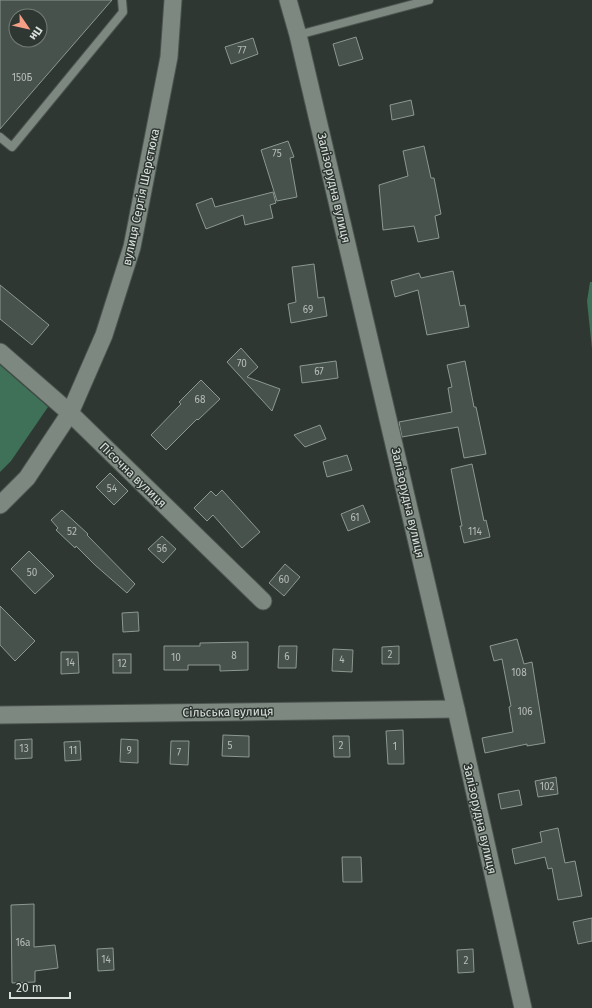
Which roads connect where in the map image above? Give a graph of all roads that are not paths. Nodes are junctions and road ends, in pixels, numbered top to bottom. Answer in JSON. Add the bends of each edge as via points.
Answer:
{"nodes":[{"id":1,"x":122,"y":0,"type":"edge"},
{"id":2,"x":173,"y":0,"type":"edge"},
{"id":3,"x":288,"y":0,"type":"edge"},
{"id":4,"x":428,"y":0,"type":"edge"},
{"id":5,"x":298,"y":35,"type":"junction"},
{"id":6,"x":0,"y":138,"type":"edge"},
{"id":7,"x":0,"y":352,"type":"edge"},
{"id":8,"x":70,"y":413,"type":"junction"},
{"id":9,"x":0,"y":505,"type":"edge"},
{"id":10,"x":263,"y":601,"type":"dead end"},
{"id":11,"x":456,"y":709,"type":"junction"},
{"id":12,"x":0,"y":715,"type":"edge"},
{"id":13,"x":523,"y":1008,"type":"edge"}],
"edges":[{"from":1,"to":6,"type":"lane","via":[[123,12],[12,147]]},
{"from":2,"to":8,"type":"street","name":"вулиця Сергія Шерстюка","via":[[169,57],[132,247],[104,335]]},
{"from":3,"to":5,"type":"street","name":"Залізорудна вулиця"},
{"from":4,"to":5,"type":"lane"},
{"from":5,"to":11,"type":"street","name":"Залізорудна вулиця"},
{"from":7,"to":8,"type":"street","name":"Пісочна вулиця"},
{"from":8,"to":9,"type":"street","name":"вулиця Сергія Шерстюка","via":[[27,478]]},
{"from":8,"to":10,"type":"street","name":"Пісочна вулиця"},
{"from":11,"to":12,"type":"street","name":"Сільська вулиця"},
{"from":11,"to":13,"type":"street","name":"Залізорудна вулиця"}]}
